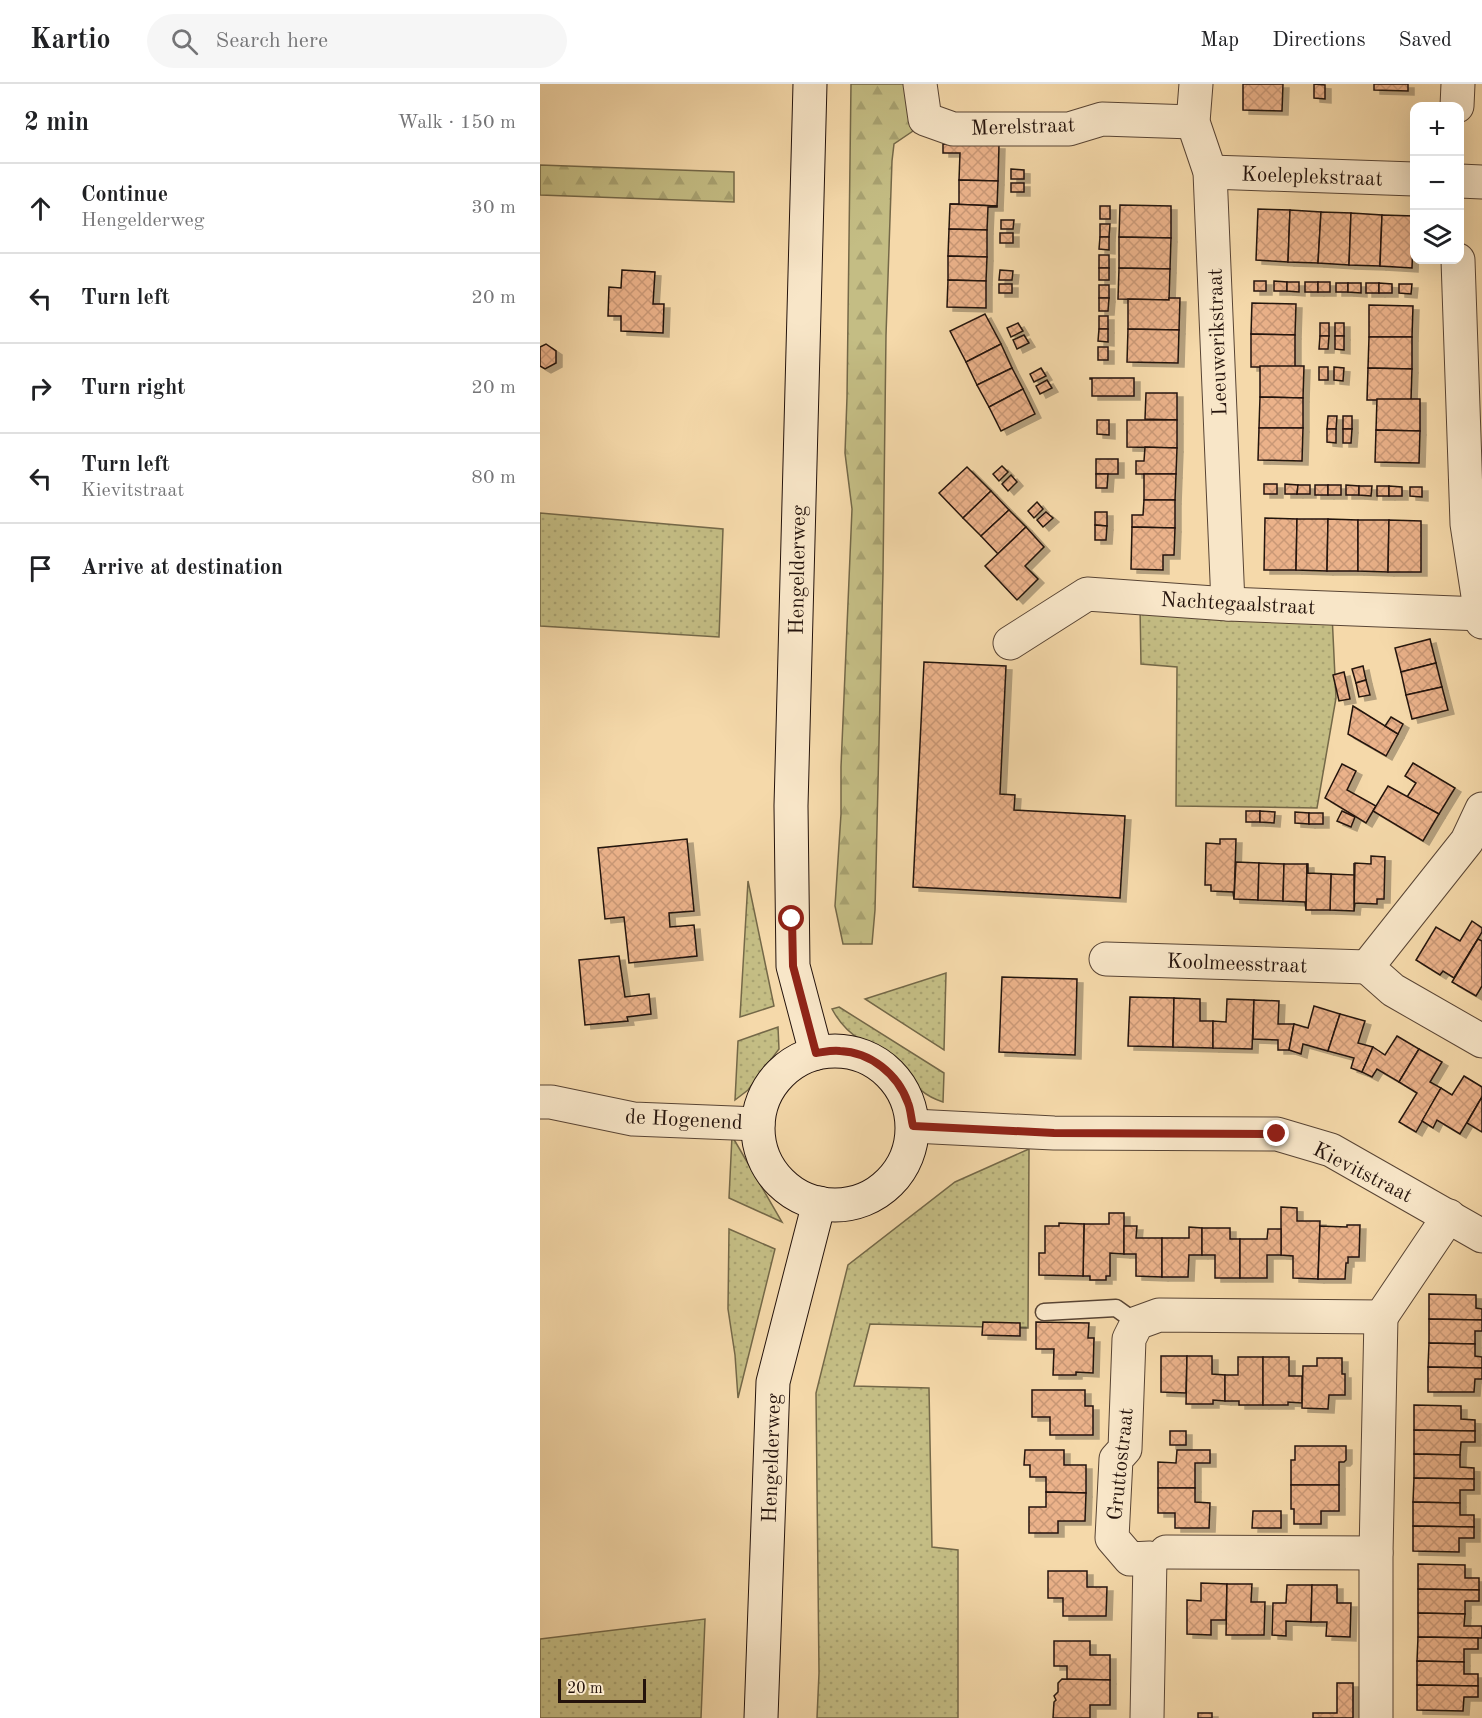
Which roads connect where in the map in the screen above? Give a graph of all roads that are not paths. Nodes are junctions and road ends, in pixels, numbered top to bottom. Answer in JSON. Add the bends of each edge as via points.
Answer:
{"nodes":[{"id":1,"x":810,"y":84,"type":"edge"},
{"id":2,"x":920,"y":84,"type":"edge"},
{"id":3,"x":1196,"y":84,"type":"edge"},
{"id":4,"x":1458,"y":84,"type":"edge"},
{"id":5,"x":1457,"y":102,"type":"edge"},
{"id":6,"x":1193,"y":122,"type":"junction"},
{"id":7,"x":1210,"y":172,"type":"junction"},
{"id":8,"x":1410,"y":179,"type":"edge"},
{"id":9,"x":1464,"y":181,"type":"edge"},
{"id":10,"x":1482,"y":182,"type":"edge"},
{"id":11,"x":1458,"y":264,"type":"edge"},
{"id":12,"x":1228,"y":604,"type":"junction"},
{"id":13,"x":1481,"y":617,"type":"edge"},
{"id":14,"x":1010,"y":643,"type":"dead end"},
{"id":15,"x":1482,"y":809,"type":"edge"},
{"id":16,"x":1106,"y":959,"type":"dead end"},
{"id":17,"x":1367,"y":967,"type":"junction"},
{"id":18,"x":1482,"y":1041,"type":"edge"},
{"id":19,"x":816,"y":1053,"type":"junction"},
{"id":20,"x":540,"y":1102,"type":"edge"},
{"id":21,"x":758,"y":1124,"type":"junction"},
{"id":22,"x":913,"y":1126,"type":"junction"},
{"id":23,"x":819,"y":1203,"type":"junction"},
{"id":24,"x":1449,"y":1216,"type":"junction"},
{"id":25,"x":1482,"y":1236,"type":"edge"},
{"id":26,"x":1044,"y":1312,"type":"dead end"},
{"id":27,"x":1381,"y":1317,"type":"junction"},
{"id":28,"x":1137,"y":1323,"type":"junction"},
{"id":29,"x":1166,"y":1552,"type":"dead end"},
{"id":30,"x":1376,"y":1553,"type":"junction"},
{"id":31,"x":762,"y":1718,"type":"edge"},
{"id":32,"x":1146,"y":1718,"type":"edge"},
{"id":33,"x":1376,"y":1718,"type":"edge"}],
"edges":[{"from":1,"to":19,"type":"street","name":"Hengelderweg","via":[[791,806],[793,966]]},
{"from":2,"to":6,"type":"street","name":"Merelstraat","via":[[925,119],[953,129],[1069,129],[1102,119]]},
{"from":3,"to":6,"type":"street","name":"Leeuwerikstraat"},
{"from":4,"to":5,"type":"street"},
{"from":6,"to":7,"type":"street","name":"Leeuwerikstraat"},
{"from":7,"to":8,"type":"street","name":"Koeleplekstraat"},
{"from":7,"to":12,"type":"street","name":"Leeuwerikstraat"},
{"from":9,"to":10,"type":"street"},
{"from":11,"to":13,"type":"street","via":[[1467,524]]},
{"from":12,"to":13,"type":"street","name":"Nachtegaalstraat"},
{"from":12,"to":14,"type":"street","name":"Nachtegaalstraat","via":[[1087,594]]},
{"from":15,"to":17,"type":"street","via":[[1467,841]]},
{"from":16,"to":17,"type":"street","name":"Koolmeesstraat"},
{"from":17,"to":18,"type":"street","via":[[1393,990]]},
{"from":19,"to":21,"type":"street","via":[[782,1072],[761,1104]]},
{"from":19,"to":22,"type":"street","via":[[839,1050],[862,1055],[882,1066],[909,1103]]},
{"from":20,"to":21,"type":"street","name":"de Hogenend","via":[[633,1119]]},
{"from":21,"to":23,"type":"street","via":[[760,1146],[781,1183],[798,1196]]},
{"from":22,"to":23,"type":"street","via":[[905,1160],[884,1188],[853,1202]]},
{"from":22,"to":24,"type":"street","name":"Kievitstraat","via":[[1054,1133],[1277,1134],[1331,1150]]},
{"from":23,"to":31,"type":"street","name":"Hengelderweg","via":[[773,1382]]},
{"from":24,"to":25,"type":"street","name":"Kievitstraat"},
{"from":24,"to":27,"type":"street"},
{"from":26,"to":28,"type":"lane","via":[[1116,1308]]},
{"from":27,"to":28,"type":"street","via":[[1159,1315]]},
{"from":27,"to":30,"type":"street"},
{"from":28,"to":32,"type":"street","name":"Gruttostraat","via":[[1129,1340],[1125,1449],[1116,1459],[1112,1538],[1130,1559],[1150,1558]]},
{"from":29,"to":30,"type":"street"},
{"from":30,"to":33,"type":"street"}]}
